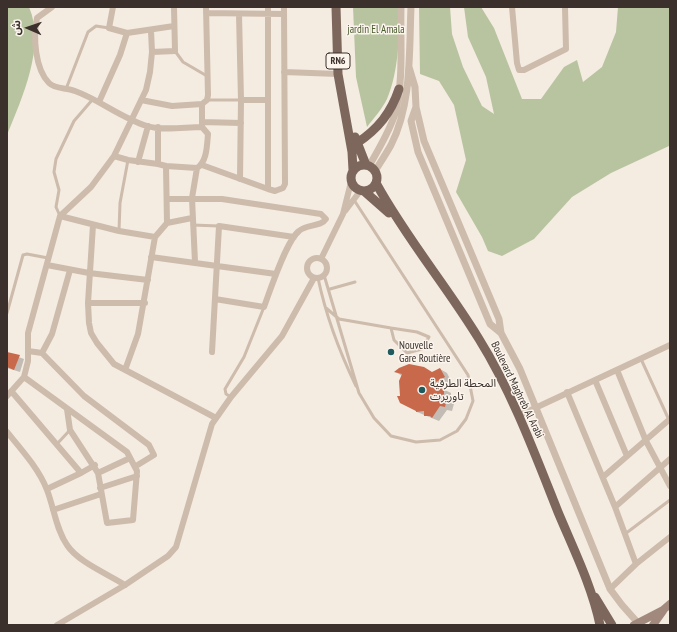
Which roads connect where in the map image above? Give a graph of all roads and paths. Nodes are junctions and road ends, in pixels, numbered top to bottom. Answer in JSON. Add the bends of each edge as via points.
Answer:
{"nodes":[{"id":1,"x":52,"y":7,"type":"edge"},
{"id":2,"x":113,"y":7,"type":"edge"},
{"id":3,"x":174,"y":7,"type":"edge"},
{"id":4,"x":268,"y":7,"type":"edge"},
{"id":5,"x":284,"y":7,"type":"edge"},
{"id":6,"x":336,"y":7,"type":"edge"},
{"id":7,"x":401,"y":7,"type":"edge"},
{"id":8,"x":411,"y":7,"type":"edge"},
{"id":9,"x":512,"y":7,"type":"edge"},
{"id":10,"x":565,"y":7,"type":"edge"},
{"id":11,"x":206,"y":10,"type":"edge"},
{"id":12,"x":239,"y":14,"type":"junction"},
{"id":13,"x":268,"y":14,"type":"junction"},
{"id":14,"x":284,"y":14,"type":"junction"},
{"id":15,"x":174,"y":26,"type":"junction"},
{"id":16,"x":109,"y":28,"type":"junction"},
{"id":17,"x":151,"y":31,"type":"junction"},
{"id":18,"x":127,"y":33,"type":"junction"},
{"id":19,"x":175,"y":51,"type":"junction"},
{"id":20,"x":152,"y":52,"type":"junction"},
{"id":21,"x":409,"y":67,"type":"junction"},
{"id":22,"x":284,"y":72,"type":"junction"},
{"id":23,"x":338,"y":74,"type":"junction"},
{"id":24,"x":207,"y":76,"type":"junction"},
{"id":25,"x":66,"y":89,"type":"junction"},
{"id":26,"x":400,"y":89,"type":"junction"},
{"id":27,"x":141,"y":100,"type":"junction"},
{"id":28,"x":207,"y":100,"type":"junction"},
{"id":29,"x":241,"y":100,"type":"junction"},
{"id":30,"x":268,"y":100,"type":"junction"},
{"id":31,"x":96,"y":101,"type":"junction"},
{"id":32,"x":202,"y":104,"type":"junction"},
{"id":33,"x":345,"y":114,"type":"junction"},
{"id":34,"x":132,"y":120,"type":"junction"},
{"id":35,"x":241,"y":123,"type":"junction"},
{"id":36,"x":202,"y":124,"type":"junction"},
{"id":37,"x":148,"y":126,"type":"junction"},
{"id":38,"x":158,"y":127,"type":"junction"},
{"id":39,"x":357,"y":143,"type":"junction"},
{"id":40,"x":114,"y":156,"type":"junction"},
{"id":41,"x":128,"y":160,"type":"junction"},
{"id":42,"x":138,"y":162,"type":"junction"},
{"id":43,"x":158,"y":164,"type":"junction"},
{"id":44,"x":166,"y":166,"type":"junction"},
{"id":45,"x":200,"y":167,"type":"junction"},
{"id":46,"x":370,"y":167,"type":"junction"},
{"id":47,"x":353,"y":170,"type":"junction"},
{"id":48,"x":240,"y":179,"type":"junction"},
{"id":49,"x":351,"y":182,"type":"junction"},
{"id":50,"x":376,"y":183,"type":"junction"},
{"id":51,"x":268,"y":189,"type":"junction"},
{"id":52,"x":363,"y":190,"type":"junction"},
{"id":53,"x":192,"y":198,"type":"junction"},
{"id":54,"x":168,"y":199,"type":"junction"},
{"id":55,"x":354,"y":200,"type":"junction"},
{"id":56,"x":343,"y":214,"type":"junction"},
{"id":57,"x":60,"y":216,"type":"junction"},
{"id":58,"x":395,"y":218,"type":"junction"},
{"id":59,"x":192,"y":222,"type":"junction"},
{"id":60,"x":167,"y":223,"type":"junction"},
{"id":61,"x":93,"y":225,"type":"junction"},
{"id":62,"x":219,"y":226,"type":"junction"},
{"id":63,"x":119,"y":231,"type":"junction"},
{"id":64,"x":155,"y":237,"type":"junction"},
{"id":65,"x":294,"y":237,"type":"junction"},
{"id":66,"x":151,"y":257,"type":"junction"},
{"id":67,"x":49,"y":258,"type":"junction"},
{"id":68,"x":321,"y":259,"type":"junction"},
{"id":69,"x":195,"y":262,"type":"junction"},
{"id":70,"x":47,"y":265,"type":"junction"},
{"id":71,"x":216,"y":265,"type":"junction"},
{"id":72,"x":70,"y":270,"type":"junction"},
{"id":73,"x":89,"y":273,"type":"junction"},
{"id":74,"x":276,"y":274,"type":"junction"},
{"id":75,"x":319,"y":277,"type":"junction"},
{"id":76,"x":148,"y":280,"type":"junction"},
{"id":77,"x":355,"y":282,"type":"dead end"},
{"id":78,"x":330,"y":289,"type":"junction"},
{"id":79,"x":215,"y":299,"type":"junction"},
{"id":80,"x":145,"y":303,"type":"junction"},
{"id":81,"x":88,"y":304,"type":"junction"},
{"id":82,"x":264,"y":307,"type":"junction"},
{"id":83,"x":324,"y":307,"type":"junction"},
{"id":84,"x":7,"y":313,"type":"edge"},
{"id":85,"x":339,"y":319,"type":"junction"},
{"id":86,"x":391,"y":328,"type":"junction"},
{"id":87,"x":670,"y":346,"type":"edge"},
{"id":88,"x":28,"y":351,"type":"junction"},
{"id":89,"x":212,"y":352,"type":"dead end"},
{"id":90,"x":42,"y":353,"type":"junction"},
{"id":91,"x":640,"y":359,"type":"junction"},
{"id":92,"x":125,"y":370,"type":"junction"},
{"id":93,"x":617,"y":370,"type":"junction"},
{"id":94,"x":24,"y":377,"type":"junction"},
{"id":95,"x":595,"y":380,"type":"junction"},
{"id":96,"x":567,"y":392,"type":"junction"},
{"id":97,"x":359,"y":393,"type":"junction"},
{"id":98,"x":10,"y":394,"type":"edge"},
{"id":99,"x":231,"y":397,"type":"junction"},
{"id":100,"x":535,"y":408,"type":"junction"},
{"id":101,"x":67,"y":409,"type":"junction"},
{"id":102,"x":518,"y":416,"type":"junction"},
{"id":103,"x":216,"y":418,"type":"junction"},
{"id":104,"x":670,"y":419,"type":"edge"},
{"id":105,"x":70,"y":430,"type":"junction"},
{"id":106,"x":7,"y":432,"type":"edge"},
{"id":107,"x":646,"y":441,"type":"junction"},
{"id":108,"x":56,"y":445,"type":"junction"},
{"id":109,"x":627,"y":456,"type":"junction"},
{"id":110,"x":130,"y":458,"type":"junction"},
{"id":111,"x":670,"y":459,"type":"edge"},
{"id":112,"x":95,"y":465,"type":"junction"},
{"id":113,"x":136,"y":466,"type":"junction"},
{"id":114,"x":661,"y":467,"type":"junction"},
{"id":115,"x":81,"y":473,"type":"junction"},
{"id":116,"x":98,"y":473,"type":"junction"},
{"id":117,"x":137,"y":476,"type":"junction"},
{"id":118,"x":603,"y":477,"type":"junction"},
{"id":119,"x":670,"y":486,"type":"edge"},
{"id":120,"x":47,"y":488,"type":"junction"},
{"id":121,"x":101,"y":491,"type":"junction"},
{"id":122,"x":670,"y":500,"type":"edge"},
{"id":123,"x":615,"y":507,"type":"junction"},
{"id":124,"x":53,"y":510,"type":"junction"},
{"id":125,"x":625,"y":534,"type":"junction"},
{"id":126,"x":670,"y":537,"type":"edge"},
{"id":127,"x":636,"y":564,"type":"junction"},
{"id":128,"x":125,"y":585,"type":"junction"},
{"id":129,"x":589,"y":587,"type":"junction"},
{"id":130,"x":610,"y":589,"type":"junction"},
{"id":131,"x":670,"y":604,"type":"edge"},
{"id":132,"x":663,"y":610,"type":"junction"},
{"id":133,"x":636,"y":624,"type":"edge"},
{"id":134,"x":57,"y":625,"type":"edge"},
{"id":135,"x":600,"y":625,"type":"edge"},
{"id":136,"x":612,"y":625,"type":"edge"},
{"id":137,"x":653,"y":625,"type":"edge"}],
"edges":[{"from":1,"to":25,"type":"street","via":[[37,18],[38,60],[49,83]]},
{"from":2,"to":16,"type":"street"},
{"from":3,"to":15,"type":"street"},
{"from":4,"to":13,"type":"street"},
{"from":5,"to":14,"type":"street"},
{"from":6,"to":23,"type":"main road","number":"RN6"},
{"from":7,"to":26,"type":"street"},
{"from":8,"to":21,"type":"street"},
{"from":9,"to":10,"type":"street","via":[[517,63],[519,70],[524,70],[566,49]]},
{"from":11,"to":12,"type":"street"},
{"from":11,"to":24,"type":"street"},
{"from":12,"to":13,"type":"street"},
{"from":12,"to":29,"type":"street"},
{"from":13,"to":14,"type":"street"},
{"from":13,"to":30,"type":"street"},
{"from":14,"to":22,"type":"street"},
{"from":15,"to":17,"type":"street"},
{"from":15,"to":19,"type":"street"},
{"from":16,"to":18,"type":"street"},
{"from":16,"to":25,"type":"lane","via":[[96,26],[88,32]]},
{"from":17,"to":18,"type":"street"},
{"from":17,"to":20,"type":"street"},
{"from":18,"to":31,"type":"street"},
{"from":19,"to":20,"type":"street"},
{"from":19,"to":24,"type":"lane","via":[[183,62]]},
{"from":20,"to":27,"type":"street","via":[[148,81]]},
{"from":21,"to":46,"type":"street","via":[[401,116],[392,144]]},
{"from":21,"to":100,"type":"street","via":[[424,141],[498,319],[501,333],[520,369]]},
{"from":22,"to":23,"type":"street"},
{"from":22,"to":51,"type":"street","via":[[285,184],[279,191]]},
{"from":23,"to":33,"type":"main road","number":"RN6"},
{"from":24,"to":28,"type":"street"},
{"from":25,"to":31,"type":"street"},
{"from":26,"to":39,"type":"main road","via":[[388,114]]},
{"from":26,"to":46,"type":"street","via":[[395,114]]},
{"from":27,"to":32,"type":"street","via":[[172,106]]},
{"from":27,"to":34,"type":"street"},
{"from":28,"to":29,"type":"lane"},
{"from":28,"to":32,"type":"street"},
{"from":29,"to":30,"type":"street"},
{"from":29,"to":35,"type":"street"},
{"from":30,"to":51,"type":"street"},
{"from":31,"to":34,"type":"street"},
{"from":31,"to":57,"type":"lane","via":[[74,121],[56,159],[54,172],[59,190],[56,207]]},
{"from":32,"to":36,"type":"street"},
{"from":33,"to":39,"type":"main road","number":"RN6"},
{"from":33,"to":47,"type":"main road","number":"RN6"},
{"from":34,"to":37,"type":"street"},
{"from":34,"to":40,"type":"street"},
{"from":35,"to":36,"type":"street"},
{"from":35,"to":48,"type":"street"},
{"from":36,"to":38,"type":"street"},
{"from":36,"to":45,"type":"street","via":[[208,134]]},
{"from":37,"to":38,"type":"street"},
{"from":37,"to":42,"type":"street"},
{"from":38,"to":43,"type":"street"},
{"from":39,"to":46,"type":"main road","number":"RN6"},
{"from":40,"to":41,"type":"street"},
{"from":40,"to":57,"type":"street","via":[[92,187]]},
{"from":41,"to":42,"type":"street"},
{"from":41,"to":63,"type":"lane","via":[[120,203]]},
{"from":42,"to":43,"type":"street"},
{"from":43,"to":44,"type":"street"},
{"from":44,"to":45,"type":"street"},
{"from":44,"to":54,"type":"street"},
{"from":45,"to":48,"type":"street"},
{"from":45,"to":53,"type":"street"},
{"from":46,"to":47,"type":"main road","via":[[359,165]]},
{"from":46,"to":50,"type":"main road","number":"RN6"},
{"from":47,"to":49,"type":"main road","number":"RN6"},
{"from":48,"to":51,"type":"street"},
{"from":49,"to":52,"type":"main road","number":"RN6","via":[[356,188]]},
{"from":49,"to":56,"type":"street"},
{"from":50,"to":52,"type":"main road","via":[[373,187]]},
{"from":50,"to":58,"type":"main road","name":"Boulevard Maghreb Al Arabi","number":"RN6"},
{"from":52,"to":55,"type":"street"},
{"from":52,"to":58,"type":"main road","name":"Boulevard Maghreb Al Arabi","number":"RN6"},
{"from":53,"to":54,"type":"street"},
{"from":53,"to":59,"type":"street"},
{"from":53,"to":65,"type":"street","via":[[241,201],[321,214],[326,218],[324,222],[298,231]]},
{"from":54,"to":60,"type":"street"},
{"from":55,"to":56,"type":"street"},
{"from":55,"to":97,"type":"lane","via":[[468,375],[473,401],[466,419],[457,431],[440,440],[416,442],[391,436],[374,418]]},
{"from":56,"to":68,"type":"street"},
{"from":57,"to":61,"type":"street"},
{"from":57,"to":67,"type":"street"},
{"from":58,"to":102,"type":"main road","name":"Boulevard Maghreb Al Arabi","number":"RN6","via":[[480,341]]},
{"from":59,"to":60,"type":"street"},
{"from":59,"to":62,"type":"lane"},
{"from":59,"to":69,"type":"street"},
{"from":60,"to":64,"type":"street"},
{"from":61,"to":63,"type":"street"},
{"from":61,"to":73,"type":"street"},
{"from":62,"to":65,"type":"street"},
{"from":62,"to":71,"type":"street"},
{"from":63,"to":64,"type":"street"},
{"from":64,"to":66,"type":"street"},
{"from":65,"to":74,"type":"street"},
{"from":66,"to":69,"type":"street"},
{"from":66,"to":76,"type":"street"},
{"from":67,"to":70,"type":"street"},
{"from":67,"to":84,"type":"lane","via":[[23,255]]},
{"from":68,"to":75,"type":"street","via":[[327,268]]},
{"from":68,"to":75,"type":"street","via":[[315,258],[308,265],[309,274]]},
{"from":69,"to":71,"type":"street"},
{"from":70,"to":72,"type":"street"},
{"from":70,"to":88,"type":"street","via":[[28,333]]},
{"from":71,"to":74,"type":"street"},
{"from":71,"to":79,"type":"street"},
{"from":72,"to":73,"type":"street"},
{"from":72,"to":90,"type":"street","via":[[52,334]]},
{"from":73,"to":76,"type":"street"},
{"from":73,"to":81,"type":"street"},
{"from":74,"to":82,"type":"street"},
{"from":75,"to":78,"type":"lane"},
{"from":75,"to":83,"type":"lane"},
{"from":75,"to":99,"type":"street","via":[[282,336]]},
{"from":76,"to":80,"type":"street"},
{"from":77,"to":78,"type":"lane"},
{"from":78,"to":85,"type":"lane"},
{"from":79,"to":82,"type":"street"},
{"from":79,"to":89,"type":"street"},
{"from":80,"to":81,"type":"street"},
{"from":80,"to":92,"type":"street","via":[[136,344]]},
{"from":81,"to":92,"type":"street","via":[[91,333],[114,364]]},
{"from":82,"to":99,"type":"lane","via":[[244,358],[225,389],[226,394]]},
{"from":83,"to":85,"type":"lane"},
{"from":83,"to":97,"type":"lane","via":[[343,359]]},
{"from":85,"to":86,"type":"lane"},
{"from":85,"to":97,"type":"lane"},
{"from":86,"to":86,"type":"lane","via":[[394,340],[407,352],[422,349],[429,337],[417,332]]},
{"from":87,"to":91,"type":"street"},
{"from":88,"to":90,"type":"street"},
{"from":88,"to":94,"type":"street"},
{"from":90,"to":113,"type":"street","via":[[84,396],[152,448],[152,458]]},
{"from":91,"to":93,"type":"street"},
{"from":91,"to":104,"type":"lane"},
{"from":92,"to":103,"type":"street"},
{"from":93,"to":95,"type":"street"},
{"from":93,"to":107,"type":"street"},
{"from":94,"to":98,"type":"street"},
{"from":94,"to":101,"type":"street"},
{"from":95,"to":96,"type":"street"},
{"from":95,"to":109,"type":"street"},
{"from":96,"to":100,"type":"street"},
{"from":96,"to":118,"type":"street"},
{"from":98,"to":108,"type":"street"},
{"from":99,"to":103,"type":"street"},
{"from":100,"to":102,"type":"street"},
{"from":100,"to":130,"type":"street"},
{"from":101,"to":105,"type":"street"},
{"from":101,"to":110,"type":"street","via":[[124,449]]},
{"from":102,"to":129,"type":"main road","name":"Boulevard Maghreb Al Arabi","number":"RN6"},
{"from":103,"to":128,"type":"street","via":[[206,442],[181,537],[176,547],[168,556]]},
{"from":104,"to":107,"type":"street"},
{"from":105,"to":108,"type":"lane"},
{"from":105,"to":112,"type":"street"},
{"from":106,"to":120,"type":"street","via":[[26,455]]},
{"from":107,"to":109,"type":"street"},
{"from":107,"to":114,"type":"street"},
{"from":108,"to":115,"type":"street"},
{"from":109,"to":118,"type":"street"},
{"from":110,"to":113,"type":"street"},
{"from":110,"to":116,"type":"street"},
{"from":111,"to":114,"type":"street"},
{"from":112,"to":115,"type":"street"},
{"from":112,"to":116,"type":"street"},
{"from":113,"to":117,"type":"street"},
{"from":114,"to":119,"type":"street"},
{"from":114,"to":123,"type":"street"},
{"from":115,"to":120,"type":"street"},
{"from":116,"to":121,"type":"street"},
{"from":117,"to":121,"type":"street"},
{"from":117,"to":121,"type":"street","via":[[133,517],[130,522],[107,523]]},
{"from":118,"to":123,"type":"street"},
{"from":120,"to":124,"type":"street"},
{"from":121,"to":124,"type":"street"},
{"from":122,"to":125,"type":"lane"},
{"from":123,"to":125,"type":"street"},
{"from":124,"to":128,"type":"street","via":[[67,545],[76,556]]},
{"from":125,"to":127,"type":"street"},
{"from":126,"to":127,"type":"street"},
{"from":127,"to":130,"type":"street"},
{"from":128,"to":134,"type":"street"},
{"from":129,"to":135,"type":"main road","number":"RN6"},
{"from":129,"to":136,"type":"main road","number":"RN6"},
{"from":130,"to":133,"type":"street"},
{"from":131,"to":132,"type":"main road"},
{"from":132,"to":133,"type":"main road"},
{"from":132,"to":137,"type":"main road"}]}
